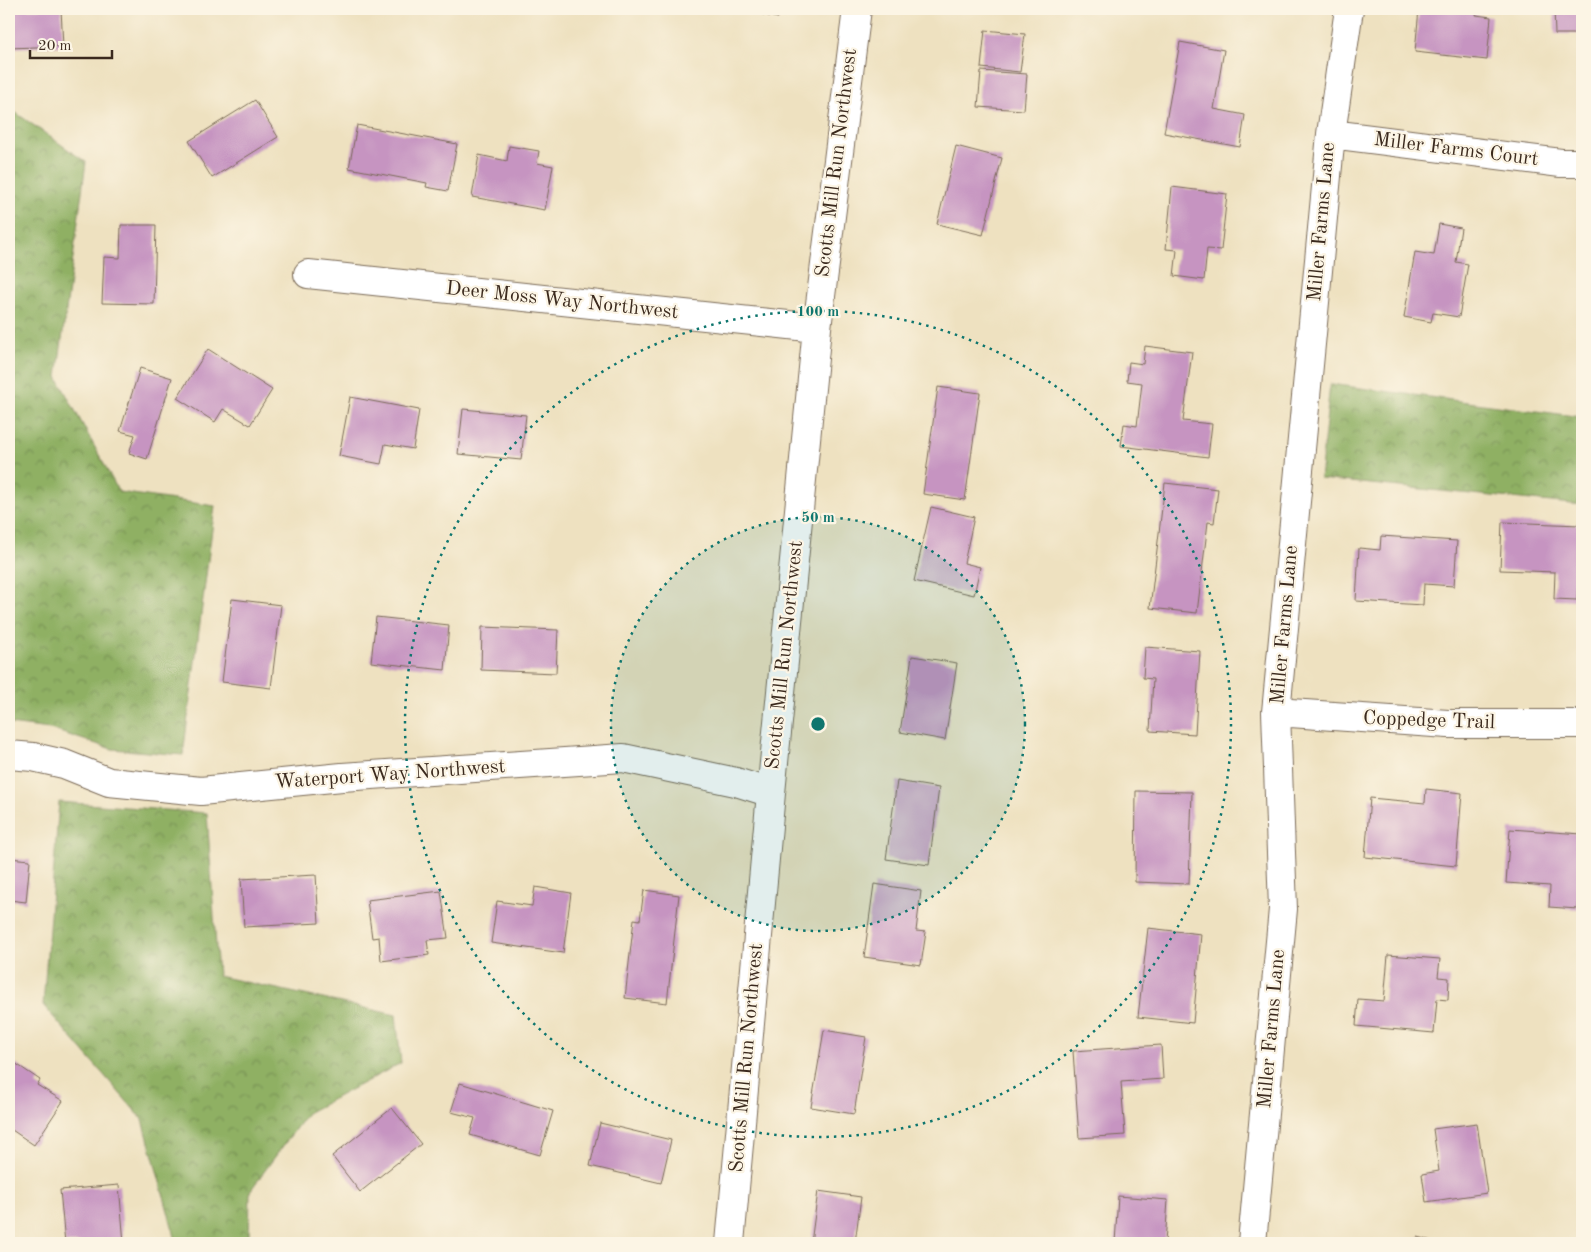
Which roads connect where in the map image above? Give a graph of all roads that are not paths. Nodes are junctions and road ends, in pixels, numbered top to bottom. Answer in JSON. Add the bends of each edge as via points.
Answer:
{"nodes":[{"id":1,"x":857,"y":9,"type":"edge"},
{"id":2,"x":1349,"y":9,"type":"edge"},
{"id":3,"x":1330,"y":134,"type":"junction"},
{"id":4,"x":1582,"y":163,"type":"edge"},
{"id":5,"x":308,"y":274,"type":"dead end"},
{"id":6,"x":817,"y":328,"type":"junction"},
{"id":7,"x":1276,"y":712,"type":"junction"},
{"id":8,"x":1582,"y":724,"type":"edge"},
{"id":9,"x":9,"y":755,"type":"edge"},
{"id":10,"x":771,"y":793,"type":"junction"},
{"id":11,"x":730,"y":1243,"type":"edge"},
{"id":12,"x":1252,"y":1243,"type":"edge"}],
"edges":[{"from":1,"to":6,"type":"street","name":"Scotts Mill Run Northwest"},
{"from":2,"to":3,"type":"street","name":"Miller Farms Lane"},
{"from":3,"to":4,"type":"street","name":"Miller Farms Court","via":[[1560,163]]},
{"from":3,"to":7,"type":"street","name":"Miller Farms Lane"},
{"from":5,"to":6,"type":"street","name":"Deer Moss Way Northwest"},
{"from":6,"to":10,"type":"street","name":"Scotts Mill Run Northwest"},
{"from":7,"to":8,"type":"street","name":"Coppedge Trail","via":[[1448,724]]},
{"from":7,"to":12,"type":"street","name":"Miller Farms Lane","via":[[1283,908]]},
{"from":9,"to":10,"type":"street","name":"Waterport Way Northwest","via":[[64,764],[109,782],[201,791],[342,777],[623,758],[736,782]]},
{"from":10,"to":11,"type":"street","name":"Scotts Mill Run Northwest"}]}
